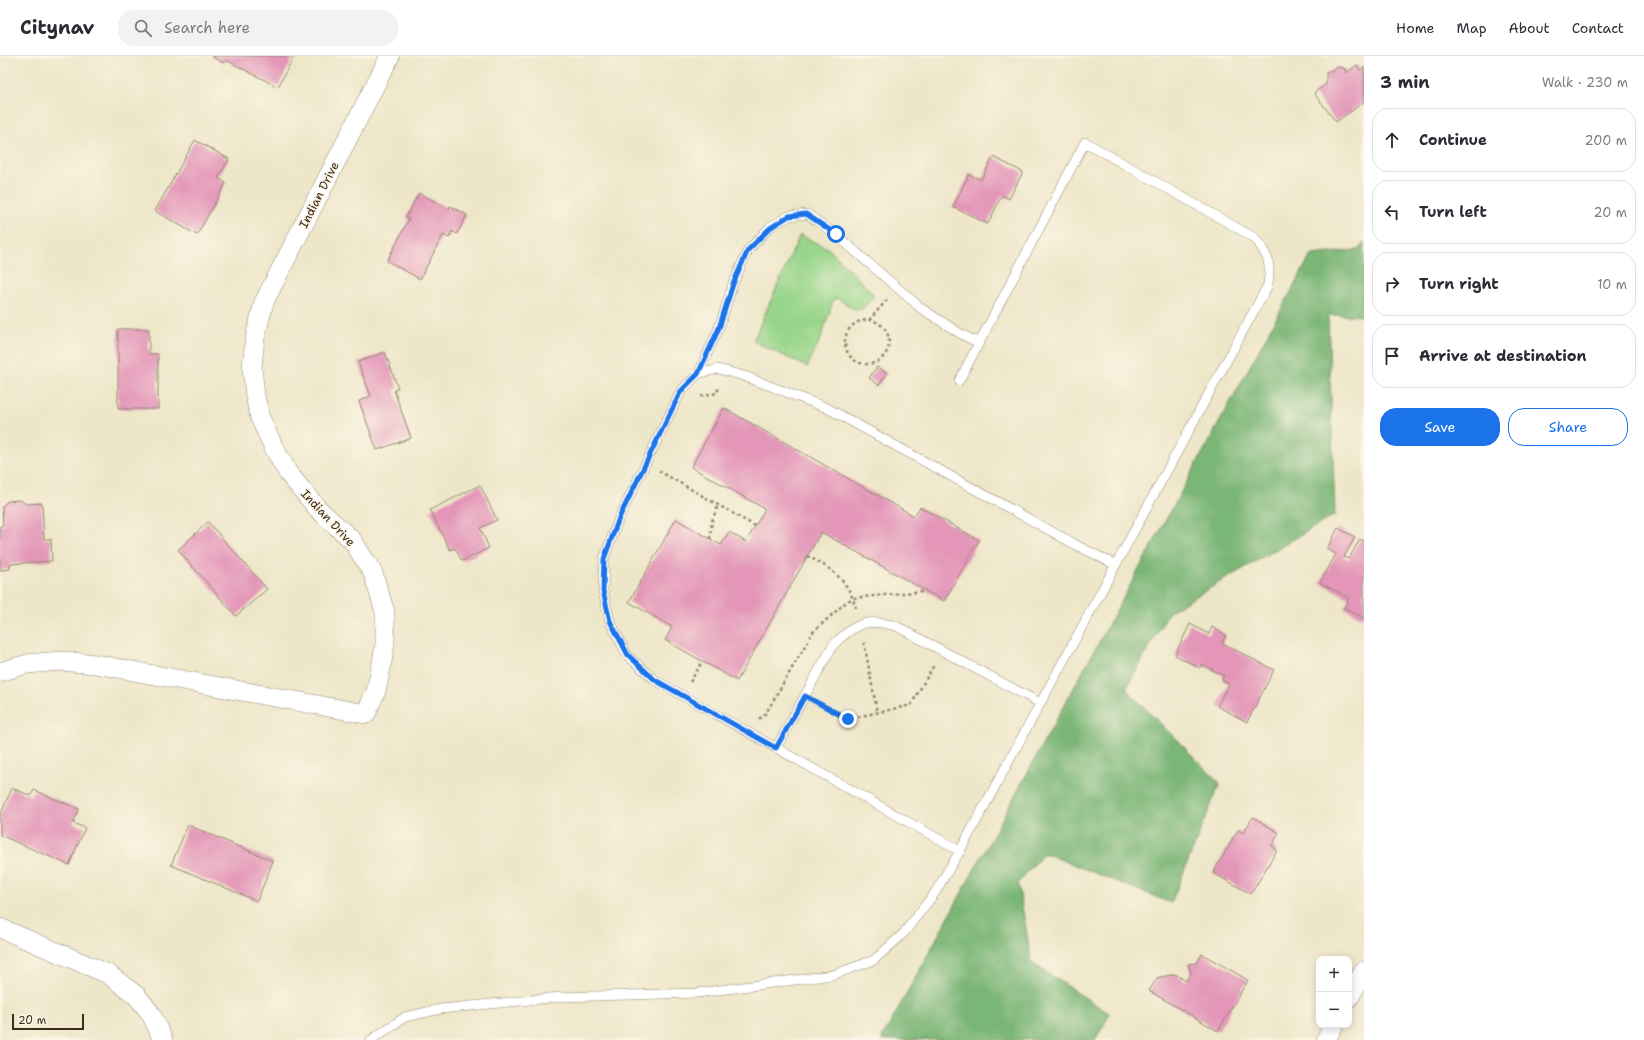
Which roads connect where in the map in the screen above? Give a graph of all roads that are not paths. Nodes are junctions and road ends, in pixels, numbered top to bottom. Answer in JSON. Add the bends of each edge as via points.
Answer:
{"nodes":[{"id":1,"x":390,"y":56,"type":"edge"},
{"id":2,"x":979,"y":343,"type":"junction"},
{"id":3,"x":698,"y":374,"type":"junction"},
{"id":4,"x":959,"y":382,"type":"dead end"},
{"id":5,"x":1116,"y":564,"type":"junction"},
{"id":6,"x":0,"y":672,"type":"edge"},
{"id":7,"x":1040,"y":703,"type":"junction"},
{"id":8,"x":776,"y":748,"type":"junction"},
{"id":9,"x":960,"y":851,"type":"junction"},
{"id":10,"x":0,"y":928,"type":"edge"},
{"id":11,"x":1364,"y":971,"type":"edge"},
{"id":12,"x":1352,"y":993,"type":"edge"},
{"id":13,"x":1332,"y":1028,"type":"edge"},
{"id":14,"x":163,"y":1040,"type":"edge"},
{"id":15,"x":371,"y":1040,"type":"edge"},
{"id":16,"x":1326,"y":1040,"type":"edge"}],
"edges":[{"from":1,"to":6,"type":"street","name":"Indian Drive","via":[[264,302],[255,338],[252,367],[260,418],[288,473],[319,510],[352,540],[373,573],[385,612],[385,644],[376,691],[366,714],[95,664],[60,661],[27,664]]},
{"from":2,"to":3,"type":"lane","via":[[922,309],[836,234],[806,214],[789,216],[770,228],[748,250],[733,284],[719,328]]},
{"from":2,"to":4,"type":"lane"},
{"from":2,"to":5,"type":"lane","via":[[1085,142],[1256,238],[1267,255],[1270,270],[1268,286]]},
{"from":3,"to":5,"type":"lane","via":[[718,369],[752,378],[827,408],[1078,546]]},
{"from":3,"to":8,"type":"lane","via":[[681,391],[619,518],[604,559],[603,591],[610,621],[628,655],[655,680]]},
{"from":5,"to":7,"type":"lane"},
{"from":7,"to":8,"type":"lane","via":[[896,626],[878,622],[861,624],[833,645]]},
{"from":7,"to":9,"type":"lane"},
{"from":8,"to":9,"type":"lane"},
{"from":9,"to":15,"type":"lane","via":[[934,894],[903,934],[874,960],[833,976],[698,993],[561,997],[441,1009],[405,1017]]},
{"from":10,"to":14,"type":"street","via":[[108,974],[137,996],[151,1014]]},
{"from":11,"to":12,"type":"street"},
{"from":13,"to":16,"type":"street"}]}
